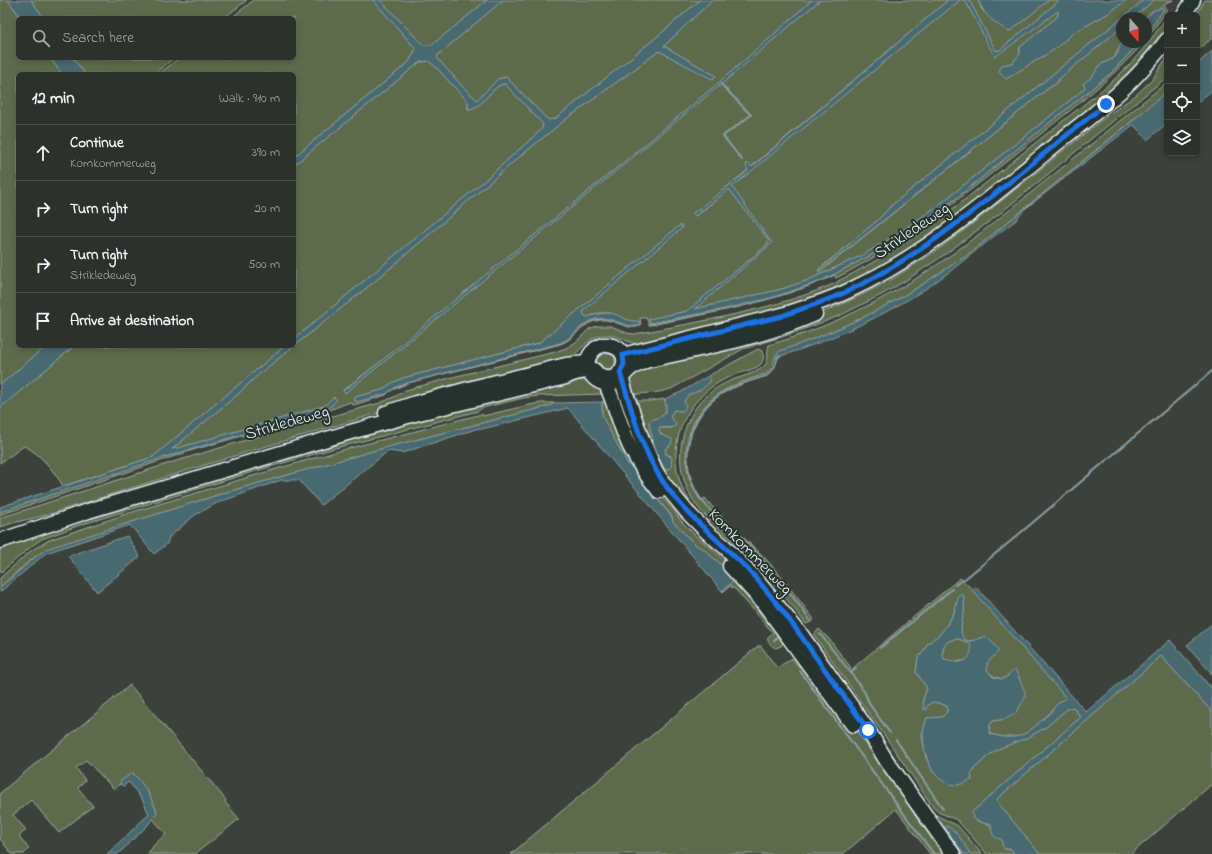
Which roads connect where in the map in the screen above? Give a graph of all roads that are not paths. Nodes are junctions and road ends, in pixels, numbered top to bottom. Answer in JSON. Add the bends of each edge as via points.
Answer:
{"nodes":[{"id":1,"x":1193,"y":0,"type":"edge"},
{"id":2,"x":1202,"y":0,"type":"edge"},
{"id":3,"x":1186,"y":12,"type":"edge"},
{"id":4,"x":1196,"y":12,"type":"edge"},
{"id":5,"x":1164,"y":44,"type":"edge"},
{"id":6,"x":1164,"y":58,"type":"edge"},
{"id":7,"x":646,"y":354,"type":"junction"},
{"id":8,"x":623,"y":368,"type":"junction"},
{"id":9,"x":589,"y":370,"type":"junction"},
{"id":10,"x":566,"y":371,"type":"junction"},
{"id":11,"x":606,"y":384,"type":"junction"},
{"id":12,"x":0,"y":533,"type":"edge"},
{"id":13,"x":0,"y":541,"type":"edge"},
{"id":14,"x":886,"y":760,"type":"junction"},
{"id":15,"x":953,"y":854,"type":"edge"}],
"edges":[{"from":1,"to":3,"type":"main road"},
{"from":2,"to":4,"type":"main road"},
{"from":5,"to":7,"type":"main road","name":"Strikledeweg","via":[[1134,79],[1106,104],[936,239],[882,273],[847,292],[782,316],[707,334]]},
{"from":6,"to":7,"type":"main road","name":"Strikledeweg","via":[[1134,89],[999,201],[940,246],[886,280],[831,308],[775,329],[736,340]]},
{"from":7,"to":8,"type":"main road","name":"Strikledeweg"},
{"from":7,"to":10,"type":"main road","via":[[609,337],[601,338],[590,344]]},
{"from":8,"to":9,"type":"main road","via":[[614,377],[606,378],[594,370]]},
{"from":8,"to":9,"type":"main road","via":[[620,350],[605,345],[593,350],[588,357]]},
{"from":8,"to":11,"type":"main road","via":[[615,383]]},
{"from":8,"to":14,"type":"main road","name":"Komkommerweg","via":[[626,394],[643,442],[664,484],[687,512],[730,552],[771,596],[868,730]]},
{"from":9,"to":10,"type":"main road","name":"Strikledeweg"},
{"from":9,"to":11,"type":"main road","via":[[597,381]]},
{"from":10,"to":12,"type":"main road","name":"Strikledeweg","via":[[416,403],[168,478]]},
{"from":10,"to":13,"type":"main road","name":"Strikledeweg","via":[[347,433],[95,509]]},
{"from":11,"to":14,"type":"main road","name":"Komkommerweg","via":[[631,450],[649,478],[670,504],[762,601],[859,733]]},
{"from":14,"to":15,"type":"main road","name":"Komkommerweg"}]}
